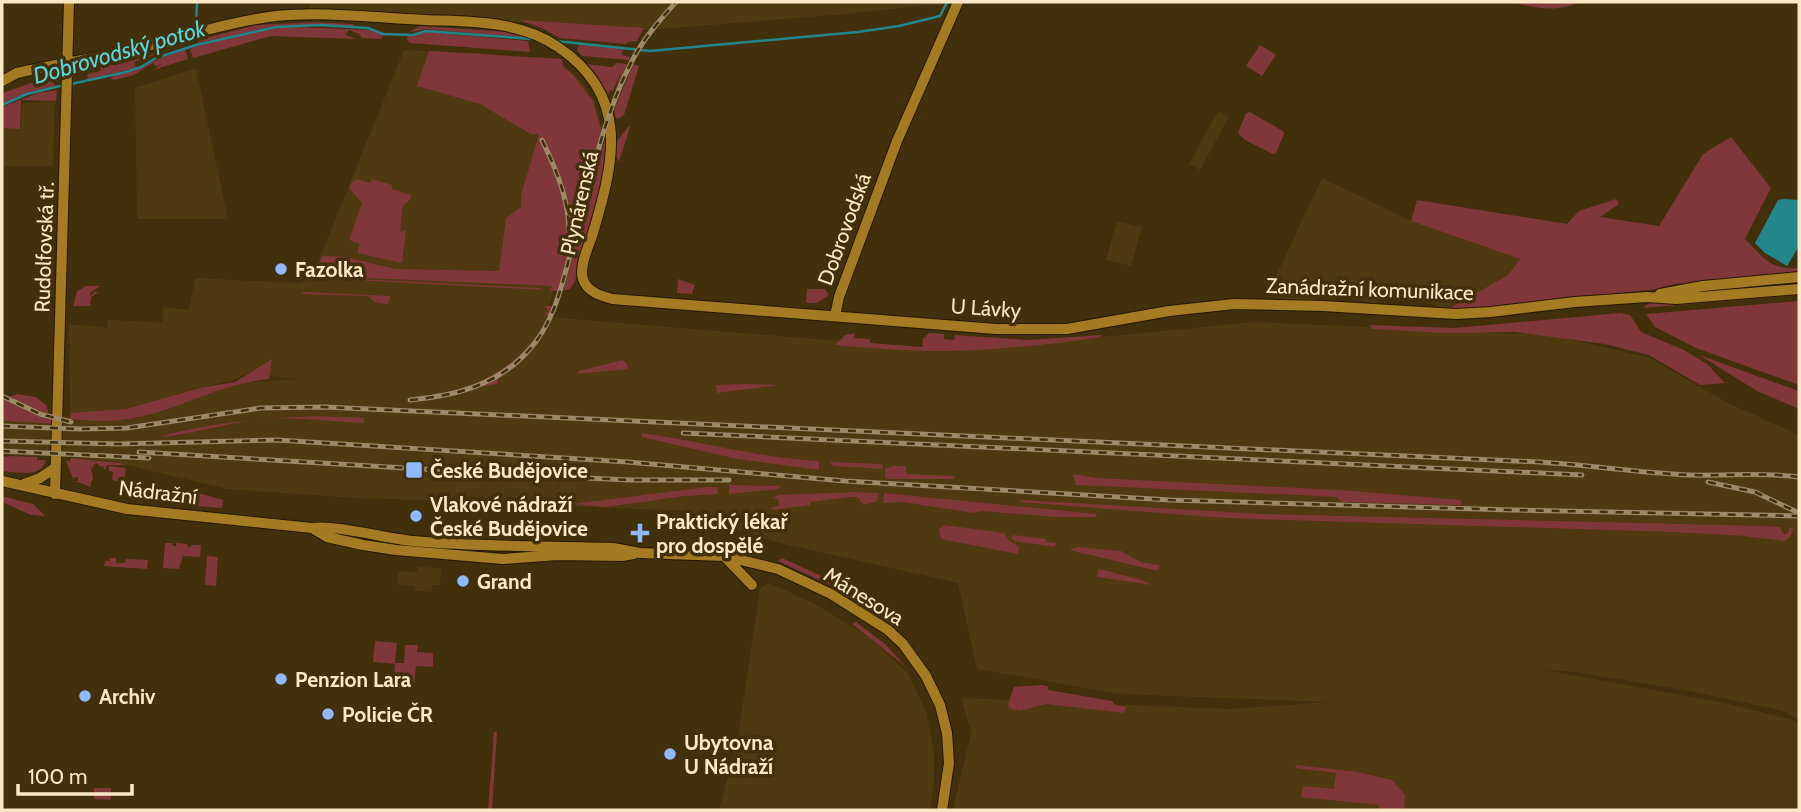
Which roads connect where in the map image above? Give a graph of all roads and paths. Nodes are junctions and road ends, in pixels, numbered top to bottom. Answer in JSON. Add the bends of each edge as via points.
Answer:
{"nodes":[{"id":1,"x":69,"y":2,"type":"edge"},
{"id":2,"x":958,"y":2,"type":"edge"},
{"id":3,"x":69,"y":63,"type":"junction"},
{"id":4,"x":2,"y":81,"type":"edge"},
{"id":5,"x":1799,"y":278,"type":"edge"},
{"id":6,"x":587,"y":287,"type":"joint"},
{"id":7,"x":1799,"y":289,"type":"edge"},
{"id":8,"x":1647,"y":297,"type":"junction"},
{"id":9,"x":835,"y":316,"type":"junction"},
{"id":10,"x":1133,"y":316,"type":"joint"},
{"id":11,"x":55,"y":468,"type":"junction"},
{"id":12,"x":2,"y":481,"type":"edge"},
{"id":13,"x":22,"y":485,"type":"junction"},
{"id":14,"x":55,"y":494,"type":"junction"},
{"id":15,"x":724,"y":556,"type":"junction"},
{"id":16,"x":754,"y":563,"type":"joint"},
{"id":17,"x":752,"y":585,"type":"dead end"},
{"id":18,"x":942,"y":810,"type":"edge"}],
"edges":[{"from":1,"to":3,"type":"main road","name":"Rudolfovská tř."},
{"from":2,"to":9,"type":"main road","name":"Dobrovodská","via":[[897,141]]},
{"from":3,"to":4,"type":"main road","via":[[17,73]]},
{"from":3,"to":6,"type":"main road","name":"Plynárenská","via":[[278,16],[331,14],[508,26],[542,37],[568,54],[596,85],[612,127],[611,165],[584,259],[582,277]]},
{"from":3,"to":11,"type":"main road","name":"Rudolfovská tř."},
{"from":5,"to":8,"type":"main road","name":"Zanádražní komunikace","via":[[1703,286]]},
{"from":6,"to":9,"type":"main road","name":"Dobrovodská","via":[[612,299]]},
{"from":7,"to":8,"type":"main road","name":"Zanádražní komunikace","via":[[1676,299]]},
{"from":8,"to":10,"type":"main road","name":"Zanádražní komunikace","via":[[1456,314],[1234,304]]},
{"from":9,"to":10,"type":"main road","name":"U Lávky","via":[[1031,330],[1094,326]]},
{"from":11,"to":13,"type":"main road"},
{"from":11,"to":14,"type":"main road","name":"Rudolfovská tř."},
{"from":12,"to":13,"type":"main road","name":"Nádražní"},
{"from":13,"to":14,"type":"main road","name":"Nádražní"},
{"from":14,"to":15,"type":"main road","name":"Nádražní","via":[[127,509],[324,527],[391,539]]},
{"from":15,"to":16,"type":"main road","name":"Nádražní"},
{"from":15,"to":17,"type":"main road"},
{"from":16,"to":18,"type":"main road","name":"Mánesova","via":[[831,594],[903,644],[926,676],[947,733],[949,763]]}]}
